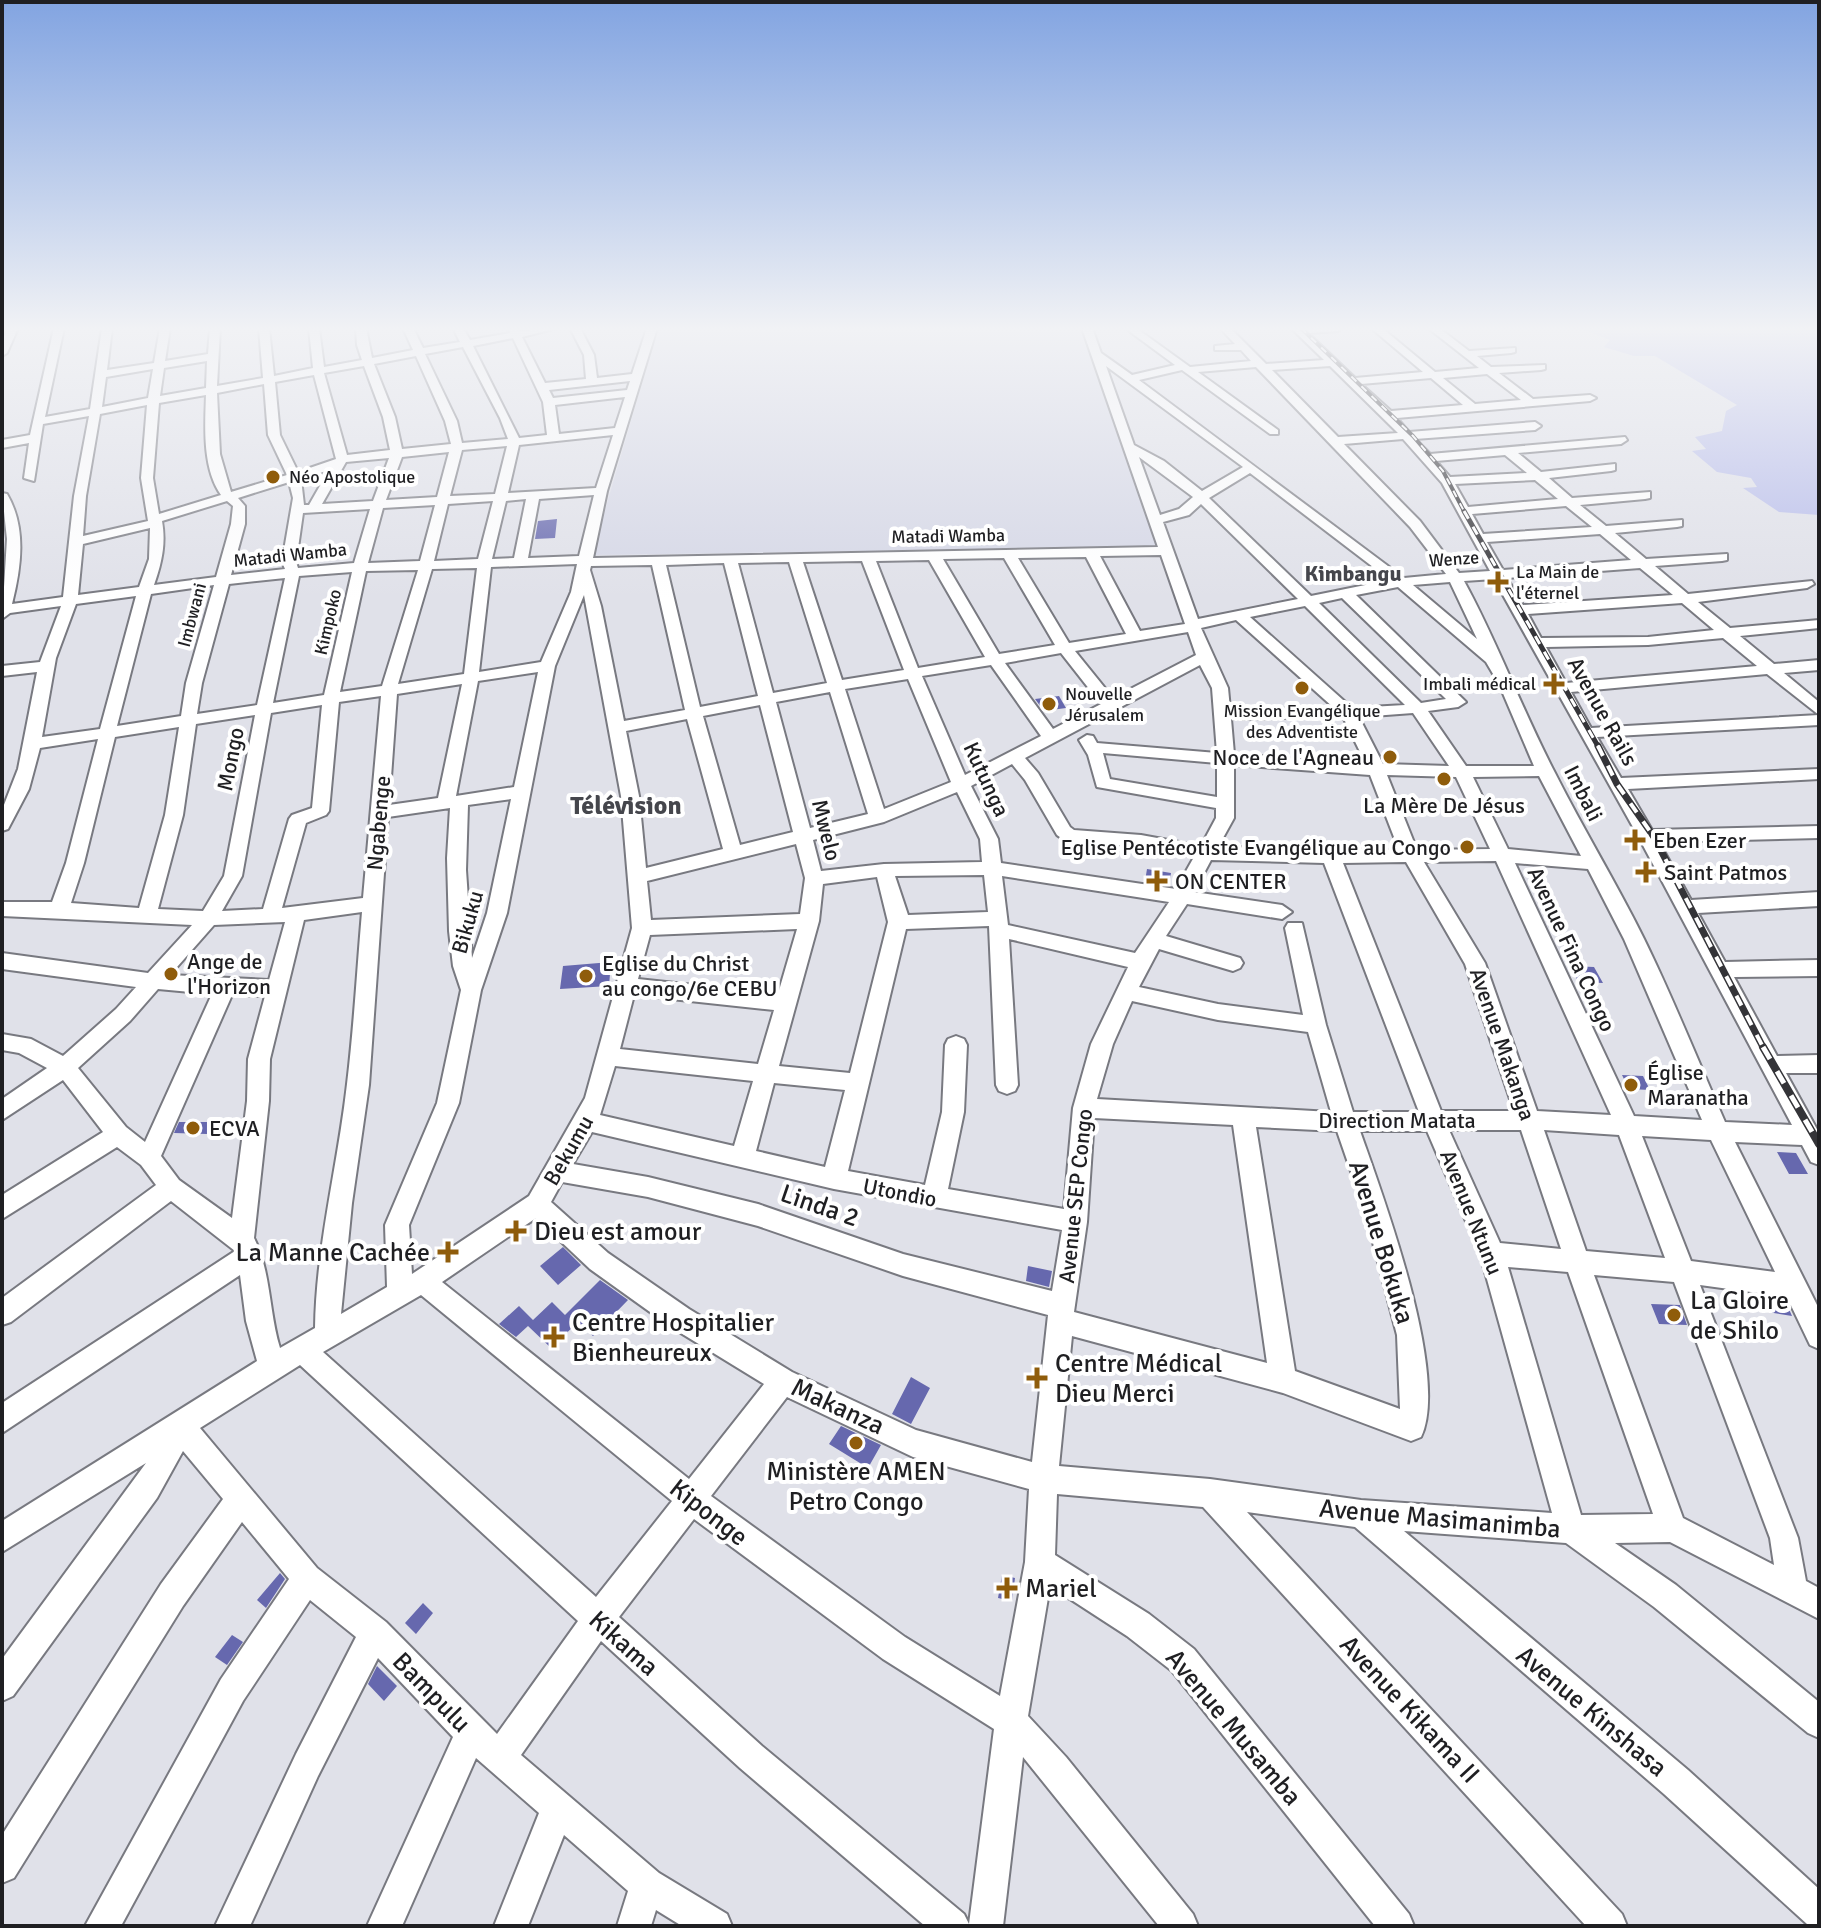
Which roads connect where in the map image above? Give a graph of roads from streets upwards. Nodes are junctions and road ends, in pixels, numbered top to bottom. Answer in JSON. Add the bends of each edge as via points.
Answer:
{"nodes":[{"id":1,"x":39,"y":418,"type":"edge"},
{"id":2,"x":64,"y":418,"type":"edge"},
{"id":3,"x":94,"y":418,"type":"edge"},
{"id":4,"x":152,"y":418,"type":"edge"},
{"id":5,"x":214,"y":418,"type":"edge"},
{"id":6,"x":272,"y":418,"type":"edge"},
{"id":7,"x":328,"y":418,"type":"edge"},
{"id":8,"x":389,"y":418,"type":"edge"},
{"id":9,"x":450,"y":418,"type":"edge"},
{"id":10,"x":506,"y":418,"type":"edge"},
{"id":11,"x":551,"y":418,"type":"edge"},
{"id":12,"x":623,"y":418,"type":"edge"},
{"id":13,"x":1120,"y":418,"type":"edge"},
{"id":14,"x":1185,"y":418,"type":"edge"},
{"id":15,"x":1255,"y":418,"type":"edge"},
{"id":16,"x":1313,"y":418,"type":"edge"},
{"id":17,"x":1391,"y":418,"type":"edge"},
{"id":18,"x":38,"y":422,"type":"junction"},
{"id":19,"x":1535,"y":426,"type":"dead end"},
{"id":20,"x":619,"y":431,"type":"junction"},
{"id":21,"x":1274,"y":432,"type":"dead end"},
{"id":22,"x":553,"y":436,"type":"junction"},
{"id":23,"x":1408,"y":437,"type":"junction"},
{"id":24,"x":35,"y":438,"type":"junction"},
{"id":25,"x":514,"y":440,"type":"junction"},
{"id":26,"x":1621,"y":440,"type":"dead end"},
{"id":27,"x":1335,"y":441,"type":"junction"},
{"id":28,"x":2,"y":444,"type":"edge"},
{"id":29,"x":457,"y":446,"type":"junction"},
{"id":30,"x":1130,"y":447,"type":"junction"},
{"id":31,"x":1508,"y":451,"type":"junction"},
{"id":32,"x":397,"y":453,"type":"junction"},
{"id":33,"x":1430,"y":458,"type":"junction"},
{"id":34,"x":339,"y":462,"type":"junction"},
{"id":35,"x":1251,"y":467,"type":"junction"},
{"id":36,"x":1611,"y":467,"type":"dead end"},
{"id":37,"x":294,"y":476,"type":"junction"},
{"id":38,"x":1538,"y":476,"type":"junction"},
{"id":39,"x":30,"y":478,"type":"dead end"},
{"id":40,"x":1448,"y":481,"type":"junction"},
{"id":41,"x":601,"y":491,"type":"junction"},
{"id":42,"x":1645,"y":495,"type":"dead end"},
{"id":43,"x":2,"y":497,"type":"edge"},
{"id":44,"x":229,"y":497,"type":"junction"},
{"id":45,"x":533,"y":497,"type":"junction"},
{"id":46,"x":1201,"y":497,"type":"junction"},
{"id":47,"x":500,"y":500,"type":"junction"},
{"id":48,"x":1569,"y":501,"type":"junction"},
{"id":49,"x":441,"y":502,"type":"junction"},
{"id":50,"x":378,"y":505,"type":"junction"},
{"id":51,"x":306,"y":508,"type":"junction"},
{"id":52,"x":1466,"y":511,"type":"junction"},
{"id":53,"x":1156,"y":520,"type":"junction"},
{"id":54,"x":156,"y":521,"type":"junction"},
{"id":55,"x":1677,"y":523,"type":"dead end"},
{"id":56,"x":1604,"y":529,"type":"junction"},
{"id":57,"x":1481,"y":538,"type":"junction"},
{"id":58,"x":78,"y":541,"type":"junction"},
{"id":59,"x":1090,"y":551,"type":"junction"},
{"id":60,"x":1168,"y":551,"type":"junction"},
{"id":61,"x":1008,"y":553,"type":"junction"},
{"id":62,"x":934,"y":555,"type":"junction"},
{"id":63,"x":867,"y":556,"type":"junction"},
{"id":64,"x":1722,"y":557,"type":"dead end"},
{"id":65,"x":795,"y":558,"type":"junction"},
{"id":66,"x":730,"y":559,"type":"junction"},
{"id":67,"x":658,"y":561,"type":"junction"},
{"id":68,"x":520,"y":562,"type":"junction"},
{"id":69,"x":1639,"y":563,"type":"junction"},
{"id":70,"x":484,"y":564,"type":"junction"},
{"id":71,"x":425,"y":565,"type":"junction"},
{"id":72,"x":584,"y":565,"type":"junction"},
{"id":73,"x":362,"y":566,"type":"junction"},
{"id":74,"x":293,"y":572,"type":"junction"},
{"id":75,"x":1498,"y":574,"type":"junction"},
{"id":76,"x":1454,"y":576,"type":"junction"},
{"id":77,"x":222,"y":580,"type":"junction"},
{"id":78,"x":1401,"y":582,"type":"junction"},
{"id":79,"x":1807,"y":584,"type":"dead end"},
{"id":80,"x":147,"y":589,"type":"junction"},
{"id":81,"x":1345,"y":593,"type":"junction"},
{"id":82,"x":1683,"y":599,"type":"junction"},
{"id":83,"x":1304,"y":600,"type":"junction"},
{"id":84,"x":70,"y":601,"type":"junction"},
{"id":85,"x":1519,"y":610,"type":"junction"},
{"id":86,"x":3,"y":612,"type":"edge"},
{"id":87,"x":1239,"y":615,"type":"junction"},
{"id":88,"x":1819,"y":624,"type":"edge"},
{"id":89,"x":1194,"y":625,"type":"junction"},
{"id":90,"x":1722,"y":632,"type":"junction"},
{"id":91,"x":1134,"y":635,"type":"junction"},
{"id":92,"x":1538,"y":643,"type":"junction"},
{"id":93,"x":1065,"y":649,"type":"junction"},
{"id":94,"x":1204,"y":657,"type":"junction"},
{"id":95,"x":1492,"y":659,"type":"junction"},
{"id":96,"x":993,"y":660,"type":"junction"},
{"id":97,"x":1819,"y":665,"type":"edge"},
{"id":98,"x":46,"y":666,"type":"junction"},
{"id":99,"x":547,"y":666,"type":"junction"},
{"id":100,"x":1769,"y":670,"type":"junction"},
{"id":101,"x":2,"y":671,"type":"edge"},
{"id":102,"x":913,"y":673,"type":"junction"},
{"id":103,"x":471,"y":677,"type":"junction"},
{"id":104,"x":835,"y":686,"type":"junction"},
{"id":105,"x":1563,"y":688,"type":"junction"},
{"id":106,"x":389,"y":689,"type":"junction"},
{"id":107,"x":331,"y":698,"type":"junction"},
{"id":108,"x":767,"y":700,"type":"junction"},
{"id":109,"x":1110,"y":705,"type":"junction"},
{"id":110,"x":264,"y":709,"type":"junction"},
{"id":111,"x":1418,"y":709,"type":"junction"},
{"id":112,"x":1819,"y":710,"type":"edge"},
{"id":113,"x":1349,"y":713,"type":"junction"},
{"id":114,"x":694,"y":714,"type":"junction"},
{"id":115,"x":1222,"y":714,"type":"junction"},
{"id":116,"x":1819,"y":720,"type":"edge"},
{"id":117,"x":186,"y":721,"type":"junction"},
{"id":118,"x":1078,"y":722,"type":"junction"},
{"id":119,"x":616,"y":728,"type":"junction"},
{"id":120,"x":105,"y":733,"type":"junction"},
{"id":121,"x":1586,"y":733,"type":"junction"},
{"id":122,"x":1050,"y":737,"type":"junction"},
{"id":123,"x":32,"y":744,"type":"junction"},
{"id":124,"x":1092,"y":748,"type":"junction"},
{"id":125,"x":1014,"y":756,"type":"junction"},
{"id":126,"x":1226,"y":759,"type":"junction"},
{"id":127,"x":1377,"y":769,"type":"junction"},
{"id":128,"x":1545,"y":771,"type":"junction"},
{"id":129,"x":1462,"y":772,"type":"junction"},
{"id":130,"x":1819,"y":774,"type":"edge"},
{"id":131,"x":961,"y":784,"type":"junction"},
{"id":132,"x":1617,"y":784,"type":"junction"},
{"id":133,"x":520,"y":792,"type":"junction"},
{"id":134,"x":453,"y":802,"type":"junction"},
{"id":135,"x":1225,"y":804,"type":"junction"},
{"id":136,"x":377,"y":813,"type":"junction"},
{"id":137,"x":878,"y":818,"type":"junction"},
{"id":138,"x":2,"y":825,"type":"edge"},
{"id":139,"x":1819,"y":832,"type":"edge"},
{"id":140,"x":1647,"y":836,"type":"junction"},
{"id":141,"x":805,"y":837,"type":"junction"},
{"id":142,"x":733,"y":853,"type":"junction"},
{"id":143,"x":1205,"y":853,"type":"junction"},
{"id":144,"x":1501,"y":855,"type":"junction"},
{"id":145,"x":1411,"y":856,"type":"junction"},
{"id":146,"x":1331,"y":857,"type":"junction"},
{"id":147,"x":1592,"y":863,"type":"junction"},
{"id":148,"x":993,"y":868,"type":"junction"},
{"id":149,"x":884,"y":870,"type":"junction"},
{"id":150,"x":639,"y":876,"type":"junction"},
{"id":151,"x":814,"y":878,"type":"junction"},
{"id":152,"x":1182,"y":896,"type":"junction"},
{"id":153,"x":1819,"y":899,"type":"edge"},
{"id":154,"x":371,"y":904,"type":"junction"},
{"id":155,"x":1686,"y":907,"type":"junction"},
{"id":156,"x":60,"y":908,"type":"junction"},
{"id":157,"x":2,"y":909,"type":"edge"},
{"id":158,"x":296,"y":915,"type":"junction"},
{"id":159,"x":146,"y":917,"type":"junction"},
{"id":160,"x":270,"y":917,"type":"junction"},
{"id":161,"x":208,"y":919,"type":"junction"},
{"id":162,"x":809,"y":921,"type":"junction"},
{"id":163,"x":898,"y":922,"type":"junction"},
{"id":164,"x":998,"y":924,"type":"junction"},
{"id":165,"x":642,"y":928,"type":"junction"},
{"id":166,"x":1154,"y":940,"type":"junction"},
{"id":167,"x":2,"y":961,"type":"edge"},
{"id":168,"x":1140,"y":962,"type":"junction"},
{"id":169,"x":1233,"y":963,"type":"dead end"},
{"id":170,"x":1819,"y":968,"type":"edge"},
{"id":171,"x":1717,"y":970,"type":"junction"},
{"id":172,"x":154,"y":982,"type":"junction"},
{"id":173,"x":627,"y":986,"type":"junction"},
{"id":174,"x":225,"y":988,"type":"junction"},
{"id":175,"x":275,"y":988,"type":"junction"},
{"id":176,"x":471,"y":990,"type":"junction"},
{"id":177,"x":1127,"y":992,"type":"junction"},
{"id":178,"x":785,"y":1003,"type":"junction"},
{"id":179,"x":1316,"y":1025,"type":"junction"},
{"id":180,"x":2,"y":1042,"type":"edge"},
{"id":181,"x":956,"y":1045,"type":"dead end"},
{"id":182,"x":609,"y":1057,"type":"junction"},
{"id":183,"x":1819,"y":1064,"type":"edge"},
{"id":184,"x":1768,"y":1065,"type":"junction"},
{"id":185,"x":65,"y":1067,"type":"junction"},
{"id":186,"x":765,"y":1074,"type":"junction"},
{"id":187,"x":860,"y":1083,"type":"junction"},
{"id":188,"x":1007,"y":1085,"type":"dead end"},
{"id":189,"x":1084,"y":1108,"type":"junction"},
{"id":190,"x":2,"y":1111,"type":"edge"},
{"id":191,"x":1243,"y":1118,"type":"junction"},
{"id":192,"x":1530,"y":1120,"type":"junction"},
{"id":193,"x":586,"y":1121,"type":"junction"},
{"id":194,"x":1434,"y":1121,"type":"junction"},
{"id":195,"x":1345,"y":1122,"type":"junction"},
{"id":196,"x":1627,"y":1126,"type":"junction"},
{"id":197,"x":1718,"y":1131,"type":"junction"},
{"id":198,"x":118,"y":1134,"type":"junction"},
{"id":199,"x":1813,"y":1145,"type":"edge"},
{"id":200,"x":149,"y":1158,"type":"junction"},
{"id":201,"x":742,"y":1158,"type":"junction"},
{"id":202,"x":556,"y":1171,"type":"junction"},
{"id":203,"x":834,"y":1179,"type":"junction"},
{"id":204,"x":171,"y":1187,"type":"junction"},
{"id":205,"x":934,"y":1199,"type":"junction"},
{"id":206,"x":537,"y":1204,"type":"junction"},
{"id":207,"x":2,"y":1208,"type":"edge"},
{"id":208,"x":1075,"y":1222,"type":"junction"},
{"id":209,"x":246,"y":1247,"type":"junction"},
{"id":210,"x":1492,"y":1254,"type":"junction"},
{"id":211,"x":1577,"y":1261,"type":"junction"},
{"id":212,"x":1680,"y":1271,"type":"junction"},
{"id":213,"x":1793,"y":1286,"type":"junction"},
{"id":214,"x":411,"y":1287,"type":"junction"},
{"id":215,"x":2,"y":1313,"type":"edge"},
{"id":216,"x":1062,"y":1314,"type":"junction"},
{"id":217,"x":1819,"y":1336,"type":"edge"},
{"id":218,"x":316,"y":1344,"type":"junction"},
{"id":219,"x":272,"y":1367,"type":"junction"},
{"id":220,"x":1283,"y":1380,"type":"junction"},
{"id":221,"x":783,"y":1381,"type":"junction"},
{"id":222,"x":2,"y":1419,"type":"edge"},
{"id":223,"x":180,"y":1427,"type":"junction"},
{"id":224,"x":1044,"y":1479,"type":"junction"},
{"id":225,"x":1210,"y":1493,"type":"junction"},
{"id":226,"x":242,"y":1497,"type":"junction"},
{"id":227,"x":692,"y":1501,"type":"junction"},
{"id":228,"x":1361,"y":1514,"type":"junction"},
{"id":229,"x":1672,"y":1528,"type":"junction"},
{"id":230,"x":1571,"y":1529,"type":"junction"},
{"id":231,"x":2,"y":1538,"type":"edge"},
{"id":232,"x":1040,"y":1562,"type":"junction"},
{"id":233,"x":307,"y":1578,"type":"junction"},
{"id":234,"x":1792,"y":1588,"type":"junction"},
{"id":235,"x":1819,"y":1604,"type":"edge"},
{"id":236,"x":598,"y":1619,"type":"junction"},
{"id":237,"x":375,"y":1633,"type":"junction"},
{"id":238,"x":2,"y":1685,"type":"edge"},
{"id":239,"x":1011,"y":1721,"type":"junction"},
{"id":240,"x":1819,"y":1722,"type":"edge"},
{"id":241,"x":471,"y":1733,"type":"junction"},
{"id":242,"x":499,"y":1759,"type":"junction"},
{"id":243,"x":557,"y":1809,"type":"junction"},
{"id":244,"x":2,"y":1866,"type":"edge"},
{"id":245,"x":647,"y":1885,"type":"junction"},
{"id":246,"x":1819,"y":1912,"type":"edge"},
{"id":247,"x":102,"y":1926,"type":"edge"},
{"id":248,"x":232,"y":1926,"type":"edge"},
{"id":249,"x":384,"y":1926,"type":"edge"},
{"id":250,"x":511,"y":1926,"type":"edge"},
{"id":251,"x":634,"y":1926,"type":"edge"},
{"id":252,"x":715,"y":1926,"type":"edge"},
{"id":253,"x":952,"y":1926,"type":"edge"},
{"id":254,"x":986,"y":1926,"type":"edge"},
{"id":255,"x":1181,"y":1926,"type":"edge"},
{"id":256,"x":1397,"y":1926,"type":"edge"},
{"id":257,"x":1610,"y":1926,"type":"edge"}],
"edges":[{"from":1,"to":18,"type":"street"},
{"from":2,"to":18,"type":"street"},
{"from":3,"to":58,"type":"street"},
{"from":4,"to":54,"type":"street","via":[[147,478]]},
{"from":5,"to":44,"type":"street","name":"Imbwani","via":[[217,473]]},
{"from":6,"to":37,"type":"street","name":"Mongo","via":[[274,435]]},
{"from":7,"to":34,"type":"street"},
{"from":8,"to":32,"type":"street"},
{"from":9,"to":29,"type":"street"},
{"from":10,"to":25,"type":"street"},
{"from":11,"to":22,"type":"street"},
{"from":12,"to":20,"type":"street","name":"Bikuku"},
{"from":13,"to":30,"type":"street","name":"Avenue SEP Congo"},
{"from":14,"to":35,"type":"street"},
{"from":15,"to":21,"type":"street"},
{"from":16,"to":27,"type":"street","name":"Imbali"},
{"from":17,"to":23,"type":"street","name":"Avenue Rails"},
{"from":18,"to":24,"type":"street"},
{"from":19,"to":23,"type":"street"},
{"from":20,"to":22,"type":"street"},
{"from":20,"to":41,"type":"street","name":"Bikuku"},
{"from":22,"to":25,"type":"street"},
{"from":23,"to":27,"type":"street"},
{"from":23,"to":33,"type":"street","name":"Avenue Rails"},
{"from":24,"to":28,"type":"street"},
{"from":24,"to":39,"type":"street"},
{"from":25,"to":29,"type":"street"},
{"from":25,"to":47,"type":"street"},
{"from":26,"to":31,"type":"street"},
{"from":27,"to":76,"type":"street","name":"Imbali","via":[[1415,524]]},
{"from":29,"to":32,"type":"street"},
{"from":29,"to":49,"type":"street","name":"Ngabenge"},
{"from":30,"to":46,"type":"street","name":"Avenue Fina Congo"},
{"from":30,"to":53,"type":"street","name":"Avenue SEP Congo"},
{"from":31,"to":33,"type":"street"},
{"from":31,"to":38,"type":"street"},
{"from":32,"to":34,"type":"street"},
{"from":32,"to":50,"type":"street","name":"Kimpoko"},
{"from":33,"to":40,"type":"street","name":"Avenue Rails"},
{"from":34,"to":37,"type":"street"},
{"from":34,"to":51,"type":"street"},
{"from":35,"to":46,"type":"street"},
{"from":35,"to":78,"type":"street"},
{"from":36,"to":38,"type":"street"},
{"from":37,"to":44,"type":"street"},
{"from":37,"to":51,"type":"street","name":"Mongo"},
{"from":38,"to":40,"type":"street"},
{"from":38,"to":48,"type":"street"},
{"from":40,"to":52,"type":"street","name":"Avenue Rails"},
{"from":41,"to":45,"type":"street"},
{"from":41,"to":72,"type":"street","name":"Bikuku"},
{"from":42,"to":48,"type":"street"},
{"from":43,"to":86,"type":"street","via":[[10,513],[13,546]]},
{"from":44,"to":54,"type":"street"},
{"from":44,"to":77,"type":"street","name":"Imbwani","via":[[239,506],[238,524]]},
{"from":45,"to":47,"type":"street"},
{"from":45,"to":68,"type":"street"},
{"from":46,"to":53,"type":"street","via":[[1184,512]]},
{"from":46,"to":83,"type":"street","name":"Avenue Fina Congo"},
{"from":47,"to":49,"type":"street"},
{"from":47,"to":70,"type":"street"},
{"from":48,"to":52,"type":"street"},
{"from":48,"to":56,"type":"street"},
{"from":49,"to":50,"type":"street"},
{"from":49,"to":71,"type":"street","name":"Ngabenge"},
{"from":50,"to":51,"type":"street"},
{"from":50,"to":73,"type":"street","name":"Kimpoko"},
{"from":51,"to":74,"type":"street","name":"Mongo","via":[[289,562]]},
{"from":52,"to":57,"type":"street","name":"Avenue Rails"},
{"from":53,"to":60,"type":"street","name":"Avenue SEP Congo"},
{"from":54,"to":58,"type":"street"},
{"from":54,"to":80,"type":"street","via":[[159,535]]},
{"from":55,"to":56,"type":"street"},
{"from":56,"to":57,"type":"street"},
{"from":56,"to":69,"type":"street"},
{"from":57,"to":75,"type":"street","name":"Avenue Rails"},
{"from":58,"to":84,"type":"street"},
{"from":59,"to":60,"type":"street","name":"Matadi Wamba"},
{"from":59,"to":61,"type":"street","name":"Matadi Wamba"},
{"from":59,"to":91,"type":"street"},
{"from":60,"to":89,"type":"street","name":"Avenue SEP Congo"},
{"from":61,"to":62,"type":"street","name":"Matadi Wamba"},
{"from":61,"to":93,"type":"street"},
{"from":62,"to":63,"type":"street","name":"Matadi Wamba"},
{"from":62,"to":96,"type":"street"},
{"from":63,"to":65,"type":"street","name":"Matadi Wamba"},
{"from":63,"to":102,"type":"street","name":"Kutunga"},
{"from":64,"to":69,"type":"street","name":"Wenze"},
{"from":65,"to":66,"type":"street","name":"Matadi Wamba"},
{"from":65,"to":104,"type":"street"},
{"from":66,"to":67,"type":"street","name":"Matadi Wamba"},
{"from":66,"to":108,"type":"street","name":"Mwelo"},
{"from":67,"to":72,"type":"street","name":"Matadi Wamba"},
{"from":67,"to":114,"type":"street"},
{"from":68,"to":70,"type":"street","name":"Matadi Wamba"},
{"from":68,"to":72,"type":"street","name":"Matadi Wamba"},
{"from":69,"to":75,"type":"street","name":"Wenze"},
{"from":69,"to":82,"type":"street"},
{"from":70,"to":71,"type":"street","name":"Matadi Wamba"},
{"from":70,"to":103,"type":"street"},
{"from":71,"to":73,"type":"street","name":"Matadi Wamba"},
{"from":71,"to":106,"type":"street","name":"Ngabenge"},
{"from":72,"to":99,"type":"street","name":"Bikuku"},
{"from":72,"to":119,"type":"street","name":"Bekumu"},
{"from":73,"to":74,"type":"street","name":"Matadi Wamba"},
{"from":73,"to":107,"type":"street","name":"Kimpoko"},
{"from":74,"to":77,"type":"street","name":"Matadi Wamba"},
{"from":74,"to":110,"type":"street","name":"Mongo"},
{"from":75,"to":76,"type":"street","name":"Wenze"},
{"from":75,"to":85,"type":"street","name":"Avenue Rails"},
{"from":76,"to":78,"type":"street","name":"Wenze"},
{"from":76,"to":95,"type":"street","name":"Imbali"},
{"from":77,"to":80,"type":"street","name":"Matadi Wamba"},
{"from":77,"to":117,"type":"street","name":"Imbwani"},
{"from":78,"to":81,"type":"street","name":"Wenze"},
{"from":78,"to":95,"type":"street"},
{"from":79,"to":82,"type":"street"},
{"from":80,"to":84,"type":"street","name":"Matadi Wamba"},
{"from":80,"to":120,"type":"street"},
{"from":81,"to":83,"type":"street","name":"Wenze"},
{"from":81,"to":111,"type":"street","via":[[1458,702]]},
{"from":82,"to":85,"type":"street"},
{"from":82,"to":90,"type":"street"},
{"from":83,"to":87,"type":"street","name":"Wenze"},
{"from":83,"to":111,"type":"street","name":"Avenue Fina Congo"},
{"from":84,"to":86,"type":"street","name":"Matadi Wamba"},
{"from":84,"to":98,"type":"street"},
{"from":85,"to":92,"type":"street","name":"Avenue Rails"},
{"from":87,"to":89,"type":"street","name":"Wenze"},
{"from":87,"to":113,"type":"street","name":"Avenue Makanga"},
{"from":88,"to":90,"type":"street"},
{"from":89,"to":91,"type":"street","name":"Wenze"},
{"from":89,"to":94,"type":"street","name":"Avenue SEP Congo"},
{"from":90,"to":92,"type":"street"},
{"from":90,"to":100,"type":"street"},
{"from":91,"to":93,"type":"street","name":"Wenze"},
{"from":92,"to":105,"type":"street","name":"Avenue Rails"},
{"from":93,"to":96,"type":"street","name":"Wenze"},
{"from":93,"to":109,"type":"street"},
{"from":94,"to":109,"type":"street"},
{"from":94,"to":115,"type":"street","name":"Avenue SEP Congo","via":[[1219,685]]},
{"from":95,"to":128,"type":"street","name":"Imbali"},
{"from":96,"to":102,"type":"street","name":"Wenze"},
{"from":96,"to":122,"type":"street"},
{"from":97,"to":100,"type":"street"},
{"from":98,"to":101,"type":"street"},
{"from":98,"to":123,"type":"street"},
{"from":99,"to":103,"type":"street"},
{"from":99,"to":133,"type":"street","name":"Bikuku"},
{"from":100,"to":105,"type":"street"},
{"from":100,"to":112,"type":"street"},
{"from":102,"to":104,"type":"street","name":"Wenze"},
{"from":102,"to":131,"type":"street","name":"Kutunga"},
{"from":103,"to":106,"type":"street"},
{"from":103,"to":134,"type":"street"},
{"from":104,"to":108,"type":"street","name":"Wenze"},
{"from":104,"to":137,"type":"street"},
{"from":105,"to":121,"type":"street","name":"Avenue Rails"},
{"from":106,"to":107,"type":"street"},
{"from":106,"to":136,"type":"street","name":"Ngabenge"},
{"from":107,"to":110,"type":"street"},
{"from":107,"to":160,"type":"street","name":"Kimpoko","via":[[320,811],[298,819]]},
{"from":108,"to":114,"type":"street","name":"Wenze"},
{"from":108,"to":141,"type":"street","name":"Mwelo"},
{"from":109,"to":118,"type":"street"},
{"from":110,"to":117,"type":"street"},
{"from":110,"to":161,"type":"street","name":"Mongo","via":[[236,868]]},
{"from":111,"to":113,"type":"street"},
{"from":111,"to":129,"type":"street","name":"Avenue Fina Congo"},
{"from":113,"to":115,"type":"street"},
{"from":113,"to":127,"type":"street","name":"Avenue Makanga"},
{"from":114,"to":119,"type":"street","name":"Wenze"},
{"from":114,"to":142,"type":"street"},
{"from":115,"to":126,"type":"street","name":"Avenue SEP Congo"},
{"from":116,"to":121,"type":"street"},
{"from":117,"to":120,"type":"street"},
{"from":117,"to":159,"type":"street","name":"Imbwani","via":[[174,815]]},
{"from":118,"to":122,"type":"street"},
{"from":118,"to":124,"type":"street"},
{"from":119,"to":150,"type":"street","name":"Bekumu"},
{"from":120,"to":123,"type":"street"},
{"from":120,"to":156,"type":"street"},
{"from":121,"to":132,"type":"street","name":"Avenue Rails"},
{"from":122,"to":125,"type":"street"},
{"from":123,"to":138,"type":"street"},
{"from":124,"to":126,"type":"street","via":[[1145,748]]},
{"from":124,"to":135,"type":"street","via":[[1103,783]]},
{"from":125,"to":131,"type":"street"},
{"from":125,"to":143,"type":"street","via":[[1066,834]]},
{"from":126,"to":127,"type":"street"},
{"from":126,"to":135,"type":"street","name":"Avenue SEP Congo"},
{"from":127,"to":129,"type":"street"},
{"from":127,"to":145,"type":"street","name":"Avenue Makanga"},
{"from":128,"to":129,"type":"street"},
{"from":128,"to":147,"type":"street","name":"Imbali"},
{"from":129,"to":144,"type":"street","name":"Avenue Fina Congo"},
{"from":130,"to":132,"type":"street"},
{"from":131,"to":137,"type":"street"},
{"from":131,"to":148,"type":"street","name":"Kutunga","via":[[989,839]]},
{"from":132,"to":140,"type":"street","name":"Avenue Rails"},
{"from":133,"to":134,"type":"street"},
{"from":133,"to":176,"type":"street","name":"Bikuku","via":[[497,913]]},
{"from":134,"to":136,"type":"street"},
{"from":134,"to":176,"type":"street","via":[[457,941]]},
{"from":135,"to":143,"type":"street","name":"Avenue SEP Congo","via":[[1225,818]]},
{"from":136,"to":154,"type":"street","name":"Ngabenge"},
{"from":137,"to":141,"type":"street"},
{"from":139,"to":140,"type":"street"},
{"from":140,"to":155,"type":"street","name":"Avenue Rails"},
{"from":141,"to":142,"type":"street"},
{"from":141,"to":151,"type":"street","name":"Mwelo"},
{"from":142,"to":150,"type":"street"},
{"from":143,"to":146,"type":"street"},
{"from":143,"to":152,"type":"street","name":"Avenue SEP Congo"},
{"from":144,"to":145,"type":"street"},
{"from":144,"to":147,"type":"street"},
{"from":144,"to":196,"type":"street","name":"Avenue Fina Congo"},
{"from":145,"to":146,"type":"street"},
{"from":145,"to":192,"type":"street","name":"Avenue Makanga","via":[[1475,963]]},
{"from":146,"to":194,"type":"street","name":"Avenue Ntunu"},
{"from":147,"to":197,"type":"street","name":"Imbali","via":[[1634,939]]},
{"from":148,"to":149,"type":"street"},
{"from":148,"to":152,"type":"street"},
{"from":148,"to":164,"type":"street","name":"Kutunga"},
{"from":149,"to":151,"type":"street"},
{"from":149,"to":163,"type":"street"},
{"from":150,"to":165,"type":"street","name":"Bekumu"},
{"from":151,"to":162,"type":"street","name":"Mwelo"},
{"from":152,"to":166,"type":"street","name":"Avenue SEP Congo"},
{"from":152,"to":179,"type":"street","name":"Avenue Bokuka","via":[[1288,920]]},
{"from":153,"to":155,"type":"street"},
{"from":154,"to":158,"type":"street"},
{"from":154,"to":218,"type":"street","name":"Ngabenge","via":[[358,1085],[328,1301]]},
{"from":155,"to":171,"type":"street","name":"Avenue Rails"},
{"from":156,"to":157,"type":"street"},
{"from":156,"to":159,"type":"street"},
{"from":158,"to":160,"type":"street"},
{"from":158,"to":175,"type":"street"},
{"from":159,"to":161,"type":"street"},
{"from":160,"to":161,"type":"street"},
{"from":161,"to":172,"type":"street","name":"Mongo"},
{"from":162,"to":165,"type":"street"},
{"from":162,"to":178,"type":"street","name":"Mwelo"},
{"from":163,"to":164,"type":"street"},
{"from":163,"to":187,"type":"street"},
{"from":164,"to":168,"type":"street"},
{"from":164,"to":188,"type":"street","name":"Kutunga"},
{"from":165,"to":173,"type":"street","name":"Bekumu"},
{"from":166,"to":168,"type":"street","name":"Avenue SEP Congo"},
{"from":166,"to":169,"type":"street"},
{"from":167,"to":172,"type":"street"},
{"from":168,"to":177,"type":"street","name":"Avenue SEP Congo"},
{"from":170,"to":171,"type":"street"},
{"from":171,"to":184,"type":"street","name":"Avenue Rails"},
{"from":172,"to":174,"type":"street"},
{"from":172,"to":185,"type":"street","name":"Mongo"},
{"from":173,"to":178,"type":"street"},
{"from":173,"to":182,"type":"street","name":"Bekumu"},
{"from":174,"to":175,"type":"street"},
{"from":174,"to":200,"type":"street"},
{"from":175,"to":209,"type":"street","via":[[259,1059]]},
{"from":176,"to":214,"type":"street","name":"Bikuku","via":[[448,1103],[397,1225]]},
{"from":177,"to":179,"type":"street","via":[[1218,1012]]},
{"from":177,"to":189,"type":"street","name":"Avenue SEP Congo","via":[[1102,1044]]},
{"from":178,"to":186,"type":"street","name":"Mwelo"},
{"from":179,"to":195,"type":"street","name":"Avenue Bokuka"},
{"from":180,"to":185,"type":"street","via":[[23,1045]]},
{"from":181,"to":205,"type":"street","via":[[953,1112]]},
{"from":182,"to":186,"type":"street"},
{"from":182,"to":193,"type":"street","name":"Bekumu"},
{"from":183,"to":184,"type":"street"},
{"from":184,"to":199,"type":"street","name":"Avenue Rails"},
{"from":185,"to":190,"type":"street","name":"Mongo"},
{"from":185,"to":198,"type":"street"},
{"from":186,"to":187,"type":"street"},
{"from":186,"to":201,"type":"street","name":"Mwelo"},
{"from":187,"to":203,"type":"street"},
{"from":189,"to":191,"type":"street","name":"Direction Matata"},
{"from":189,"to":208,"type":"street","name":"Avenue SEP Congo"},
{"from":191,"to":195,"type":"street","name":"Direction Matata"},
{"from":191,"to":220,"type":"street"},
{"from":192,"to":194,"type":"street","name":"Direction Matata"},
{"from":192,"to":196,"type":"street","name":"Direction Matata"},
{"from":192,"to":211,"type":"street","name":"Avenue Makanga"},
{"from":193,"to":201,"type":"street","name":"Utondio"},
{"from":193,"to":202,"type":"street","name":"Bekumu"},
{"from":194,"to":195,"type":"street","name":"Direction Matata"},
{"from":194,"to":210,"type":"street","name":"Avenue Ntunu"},
{"from":195,"to":220,"type":"street","name":"Avenue Bokuka","via":[[1377,1212],[1410,1335],[1414,1421],[1411,1427]]},
{"from":196,"to":197,"type":"street","name":"Direction Matata"},
{"from":196,"to":212,"type":"street","name":"Avenue Fina Congo"},
{"from":197,"to":199,"type":"street","name":"Direction Matata"},
{"from":197,"to":213,"type":"street","name":"Imbali"},
{"from":198,"to":200,"type":"street"},
{"from":198,"to":207,"type":"street"},
{"from":200,"to":204,"type":"street"},
{"from":201,"to":203,"type":"street","name":"Utondio"},
{"from":202,"to":206,"type":"street","name":"Bekumu"},
{"from":202,"to":216,"type":"street","name":"Linda 2","via":[[758,1215]]},
{"from":203,"to":205,"type":"street","name":"Utondio"},
{"from":204,"to":209,"type":"street"},
{"from":204,"to":215,"type":"street"},
{"from":205,"to":208,"type":"street","name":"Utondio"},
{"from":206,"to":214,"type":"street","name":"Bekumu"},
{"from":206,"to":221,"type":"street","name":"Makanza","via":[[599,1261]]},
{"from":208,"to":216,"type":"street","name":"Avenue SEP Congo"},
{"from":209,"to":219,"type":"street"},
{"from":209,"to":222,"type":"street"},
{"from":210,"to":211,"type":"street"},
{"from":210,"to":230,"type":"street","name":"Avenue Ntunu"},
{"from":211,"to":212,"type":"street"},
{"from":211,"to":229,"type":"street","name":"Avenue Makanga"},
{"from":212,"to":213,"type":"street"},
{"from":212,"to":234,"type":"street","name":"Avenue Fina Congo","via":[[1784,1538]]},
{"from":213,"to":217,"type":"street","name":"Imbali"},
{"from":214,"to":218,"type":"street","name":"Bekumu"},
{"from":214,"to":227,"type":"street","name":"Kiponge"},
{"from":216,"to":220,"type":"street","name":"Linda 2"},
{"from":216,"to":224,"type":"street","name":"Avenue SEP Congo"},
{"from":218,"to":219,"type":"street","name":"Bekumu"},
{"from":218,"to":236,"type":"street","name":"Kikama"},
{"from":219,"to":223,"type":"street","name":"Bekumu"},
{"from":221,"to":224,"type":"street","name":"Makanza","via":[[913,1443]]},
{"from":221,"to":227,"type":"street"},
{"from":223,"to":226,"type":"street","name":"Bampulu"},
{"from":223,"to":231,"type":"street","name":"Bekumu"},
{"from":223,"to":238,"type":"street","via":[[147,1488]]},
{"from":224,"to":225,"type":"street","name":"Avenue Masimanimba"},
{"from":224,"to":232,"type":"street","name":"Avenue SEP Congo"},
{"from":225,"to":228,"type":"street","name":"Avenue Masimanimba"},
{"from":225,"to":257,"type":"street","name":"Avenue Kikama II"},
{"from":226,"to":233,"type":"street","name":"Bampulu"},
{"from":226,"to":244,"type":"street","via":[[172,1595]]},
{"from":227,"to":236,"type":"street"},
{"from":227,"to":239,"type":"street","name":"Kiponge","via":[[894,1648]]},
{"from":228,"to":230,"type":"street","name":"Avenue Masimanimba"},
{"from":228,"to":246,"type":"street","name":"Avenue Kinshasa","via":[[1676,1782]]},
{"from":229,"to":230,"type":"street","name":"Avenue Masimanimba"},
{"from":229,"to":234,"type":"street","name":"Avenue Masimanimba"},
{"from":230,"to":240,"type":"street","via":[[1665,1596]]},
{"from":232,"to":239,"type":"street","name":"Avenue SEP Congo"},
{"from":232,"to":256,"type":"street","name":"Avenue Musamba","via":[[1183,1660]]},
{"from":233,"to":237,"type":"street","name":"Bampulu"},
{"from":233,"to":247,"type":"street","via":[[232,1690]]},
{"from":234,"to":235,"type":"street","name":"Avenue Masimanimba"},
{"from":236,"to":242,"type":"street"},
{"from":236,"to":253,"type":"street","name":"Kikama","via":[[751,1757]]},
{"from":237,"to":241,"type":"street","name":"Bampulu"},
{"from":237,"to":248,"type":"street"},
{"from":239,"to":254,"type":"street","name":"Avenue SEP Congo"},
{"from":239,"to":255,"type":"street","name":"Kiponge"},
{"from":241,"to":242,"type":"street","name":"Bampulu"},
{"from":241,"to":249,"type":"street"},
{"from":242,"to":243,"type":"street","name":"Bampulu"},
{"from":243,"to":245,"type":"street","name":"Bampulu"},
{"from":243,"to":250,"type":"street"},
{"from":245,"to":251,"type":"street"},
{"from":245,"to":252,"type":"street","name":"Bampulu"}]}
